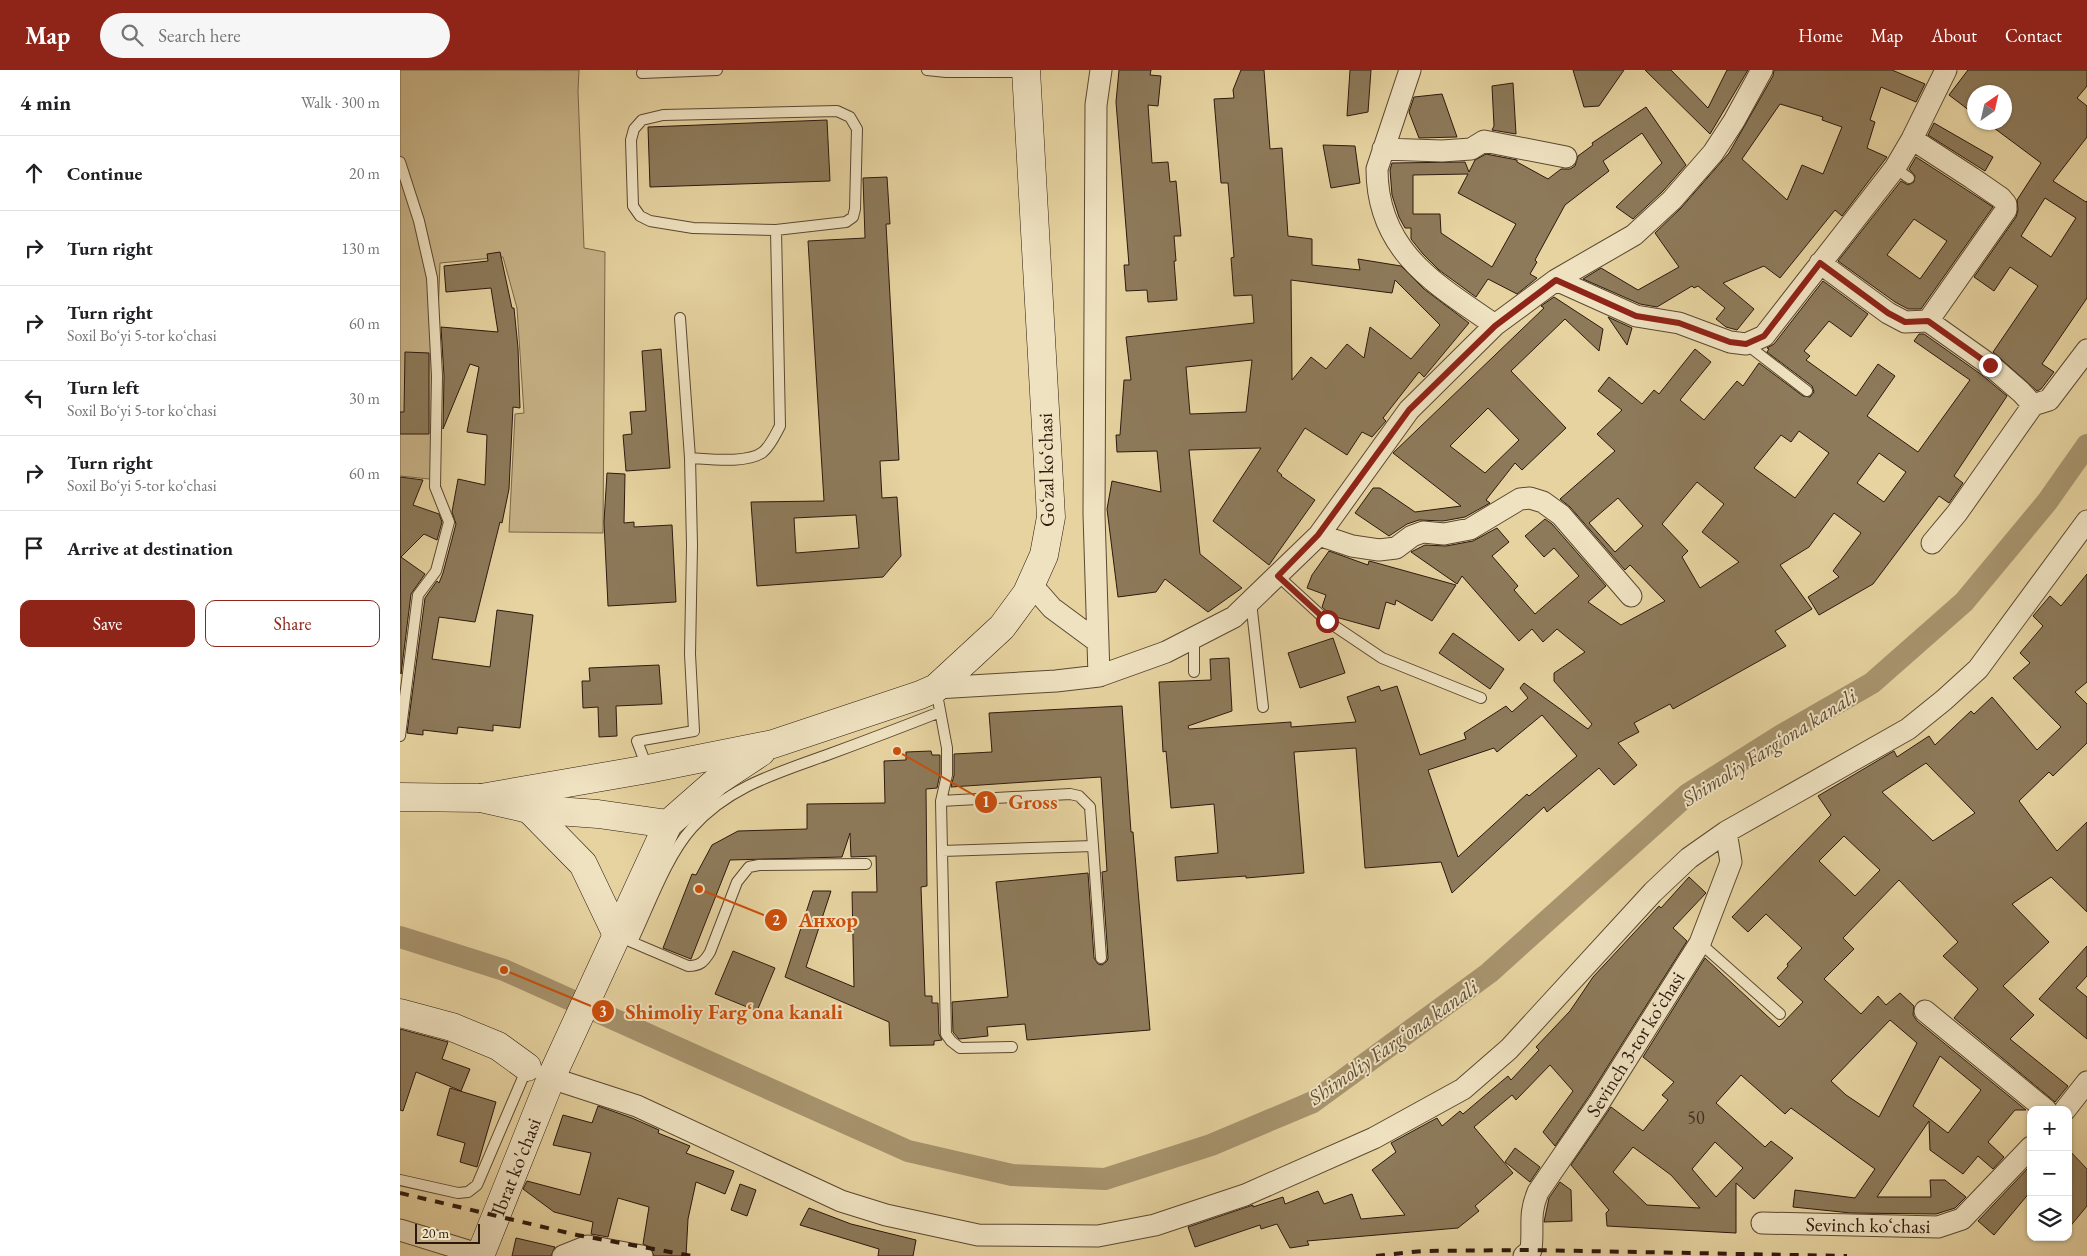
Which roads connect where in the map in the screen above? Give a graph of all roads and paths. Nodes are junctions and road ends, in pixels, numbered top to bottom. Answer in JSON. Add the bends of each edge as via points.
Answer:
{"nodes":[{"id":1,"x":717,"y":70,"type":"edge"},
{"id":2,"x":927,"y":70,"type":"edge"},
{"id":3,"x":1101,"y":70,"type":"edge"},
{"id":4,"x":1410,"y":70,"type":"edge"},
{"id":5,"x":1762,"y":70,"type":"edge"},
{"id":6,"x":1946,"y":70,"type":"edge"},
{"id":7,"x":1026,"y":71,"type":"edge"},
{"id":8,"x":642,"y":73,"type":"dead end"},
{"id":9,"x":1912,"y":139,"type":"junction"},
{"id":10,"x":1383,"y":149,"type":"junction"},
{"id":11,"x":1566,"y":157,"type":"dead end"},
{"id":12,"x":400,"y":162,"type":"edge"},
{"id":13,"x":776,"y":230,"type":"junction"},
{"id":14,"x":1820,"y":263,"type":"junction"},
{"id":15,"x":1556,"y":280,"type":"junction"},
{"id":16,"x":680,"y":318,"type":"dead end"},
{"id":17,"x":1928,"y":321,"type":"junction"},
{"id":18,"x":1495,"y":326,"type":"junction"},
{"id":19,"x":1746,"y":344,"type":"junction"},
{"id":20,"x":2087,"y":350,"type":"edge"},
{"id":21,"x":1806,"y":391,"type":"dead end"},
{"id":22,"x":2033,"y":405,"type":"junction"},
{"id":23,"x":690,"y":458,"type":"junction"},
{"id":24,"x":2087,"y":521,"type":"edge"},
{"id":25,"x":1318,"y":535,"type":"junction"},
{"id":26,"x":1932,"y":543,"type":"dead end"},
{"id":27,"x":1278,"y":576,"type":"junction"},
{"id":28,"x":1031,"y":584,"type":"junction"},
{"id":29,"x":1631,"y":596,"type":"dead end"},
{"id":30,"x":1251,"y":601,"type":"junction"},
{"id":31,"x":1194,"y":638,"type":"junction"},
{"id":32,"x":1098,"y":642,"type":"junction"},
{"id":33,"x":1194,"y":672,"type":"dead end"},
{"id":34,"x":1099,"y":676,"type":"junction"},
{"id":35,"x":1481,"y":698,"type":"dead end"},
{"id":36,"x":938,"y":700,"type":"junction"},
{"id":37,"x":1263,"y":707,"type":"dead end"},
{"id":38,"x":400,"y":736,"type":"edge"},
{"id":39,"x":773,"y":744,"type":"junction"},
{"id":40,"x":648,"y":769,"type":"junction"},
{"id":41,"x":400,"y":797,"type":"edge"},
{"id":42,"x":481,"y":798,"type":"junction"},
{"id":43,"x":941,"y":801,"type":"junction"},
{"id":44,"x":529,"y":809,"type":"junction"},
{"id":45,"x":668,"y":824,"type":"junction"},
{"id":46,"x":1726,"y":832,"type":"junction"},
{"id":47,"x":1093,"y":846,"type":"junction"},
{"id":48,"x":942,"y":851,"type":"junction"},
{"id":49,"x":866,"y":864,"type":"dead end"},
{"id":50,"x":624,"y":939,"type":"junction"},
{"id":51,"x":1700,"y":943,"type":"junction"},
{"id":52,"x":1100,"y":958,"type":"dead end"},
{"id":53,"x":1926,"y":1011,"type":"dead end"},
{"id":54,"x":400,"y":1013,"type":"edge"},
{"id":55,"x":1780,"y":1014,"type":"dead end"},
{"id":56,"x":1012,"y":1047,"type":"dead end"},
{"id":57,"x":539,"y":1073,"type":"junction"},
{"id":58,"x":2087,"y":1082,"type":"edge"},
{"id":59,"x":2041,"y":1106,"type":"edge"},
{"id":60,"x":2067,"y":1106,"type":"edge"},
{"id":61,"x":2027,"y":1151,"type":"edge"},
{"id":62,"x":400,"y":1180,"type":"edge"},
{"id":63,"x":1762,"y":1223,"type":"dead end"},
{"id":64,"x":400,"y":1230,"type":"edge"},
{"id":65,"x":1528,"y":1253,"type":"edge"},
{"id":66,"x":480,"y":1255,"type":"edge"},
{"id":67,"x":563,"y":1256,"type":"edge"},
{"id":68,"x":642,"y":1256,"type":"edge"}],
"edges":[{"from":1,"to":8,"type":"lane"},
{"from":2,"to":7,"type":"lane"},
{"from":3,"to":32,"type":"street","via":[[1096,105],[1094,514]]},
{"from":4,"to":10,"type":"street"},
{"from":5,"to":15,"type":"street","via":[[1713,153],[1672,200],[1634,235]]},
{"from":6,"to":9,"type":"street"},
{"from":7,"to":28,"type":"main road","name":"Goʻzal koʻchasi","via":[[1051,517],[1044,555]]},
{"from":9,"to":14,"type":"street","via":[[1902,173]]},
{"from":9,"to":17,"type":"street","via":[[2006,204],[2006,210]]},
{"from":10,"to":11,"type":"street","via":[[1471,149],[1484,141]]},
{"from":10,"to":18,"type":"street","via":[[1377,169],[1377,185],[1383,209],[1401,249],[1443,290]]},
{"from":12,"to":38,"type":"lane","via":[[419,221],[432,278],[437,376],[435,487],[449,522],[436,571],[418,595]]},
{"from":13,"to":13,"type":"lane","via":[[846,222],[853,217],[857,129],[850,117],[837,111],[663,115],[642,120],[634,129],[631,140],[633,206],[640,216],[650,222],[693,228]]},
{"from":13,"to":23,"type":"lane","via":[[780,426],[762,453],[749,458]]},
{"from":14,"to":17,"type":"street","via":[[1888,313],[1905,322]]},
{"from":14,"to":19,"type":"street","via":[[1764,336]]},
{"from":15,"to":18,"type":"street"},
{"from":15,"to":19,"type":"street","via":[[1636,316],[1679,323],[1730,342]]},
{"from":16,"to":23,"type":"lane"},
{"from":17,"to":22,"type":"street","via":[[1990,365]]},
{"from":18,"to":25,"type":"street","via":[[1409,410]]},
{"from":19,"to":21,"type":"lane"},
{"from":20,"to":22,"type":"street","via":[[2049,400]]},
{"from":22,"to":26,"type":"street"},
{"from":23,"to":40,"type":"lane","via":[[690,654],[694,732],[637,741]]},
{"from":24,"to":46,"type":"street","via":[[1978,669],[1944,700],[1908,729]]},
{"from":25,"to":27,"type":"street"},
{"from":25,"to":29,"type":"street","via":[[1352,546],[1379,550],[1396,548],[1423,532],[1444,534],[1470,529],[1520,499],[1530,498],[1543,502],[1561,515]]},
{"from":27,"to":30,"type":"street"},
{"from":27,"to":35,"type":"lane","via":[[1327,621],[1382,658]]},
{"from":28,"to":32,"type":"street","via":[[1052,608]]},
{"from":28,"to":36,"type":"main road","name":"Goʻzal koʻchasi","via":[[1002,627]]},
{"from":30,"to":31,"type":"street","via":[[1234,617]]},
{"from":30,"to":37,"type":"lane"},
{"from":31,"to":33,"type":"lane"},
{"from":31,"to":34,"type":"street","via":[[1166,652]]},
{"from":32,"to":34,"type":"street"},
{"from":34,"to":36,"type":"street"},
{"from":36,"to":39,"type":"main road","name":"Goʻzal koʻchasi","via":[[920,695]]},
{"from":36,"to":43,"type":"lane","via":[[947,748],[947,775]]},
{"from":36,"to":50,"type":"lane","via":[[738,790],[712,807],[674,854]]},
{"from":39,"to":40,"type":"main road"},
{"from":39,"to":45,"type":"main road","via":[[717,781]]},
{"from":40,"to":42,"type":"main road"},
{"from":41,"to":42,"type":"main road"},
{"from":42,"to":44,"type":"main road"},
{"from":43,"to":47,"type":"lane","via":[[1079,796],[1090,807]]},
{"from":43,"to":48,"type":"lane"},
{"from":44,"to":45,"type":"main road"},
{"from":44,"to":50,"type":"main road","via":[[583,864]]},
{"from":45,"to":50,"type":"main road","name":"Ibrat ko'chasi"},
{"from":46,"to":51,"type":"street","name":"Sevinch 3-tor koʻchasi","via":[[1731,862]]},
{"from":46,"to":57,"type":"street","via":[[1689,858],[1654,892],[1509,1049],[1463,1089],[1374,1138],[1245,1195],[1155,1225],[1098,1236],[978,1235],[886,1215],[840,1201],[637,1106]]},
{"from":47,"to":48,"type":"lane"},
{"from":47,"to":52,"type":"lane"},
{"from":48,"to":56,"type":"lane","via":[[946,1034],[960,1048]]},
{"from":49,"to":50,"type":"lane","via":[[749,867],[737,882],[710,952],[697,966],[688,966]]},
{"from":50,"to":57,"type":"main road","name":"Ibrat ko'chasi","via":[[605,959]]},
{"from":51,"to":55,"type":"lane"},
{"from":51,"to":65,"type":"street","name":"Sevinch 3-tor koʻchasi","via":[[1599,1103],[1538,1192],[1532,1206],[1533,1236]]},
{"from":53,"to":59,"type":"street"},
{"from":54,"to":57,"type":"main road","via":[[498,1046]]},
{"from":57,"to":62,"type":"lane","via":[[477,1185],[468,1192],[458,1193]]},
{"from":57,"to":66,"type":"main road","name":"Ibrat ko'chasi"},
{"from":58,"to":60,"type":"street"},
{"from":61,"to":63,"type":"street","name":"Sevinch koʻchasi","via":[[1962,1219],[1950,1224],[1938,1227]]},
{"from":64,"to":66,"type":"street"},
{"from":67,"to":68,"type":"street","via":[[588,1246]]}]}
